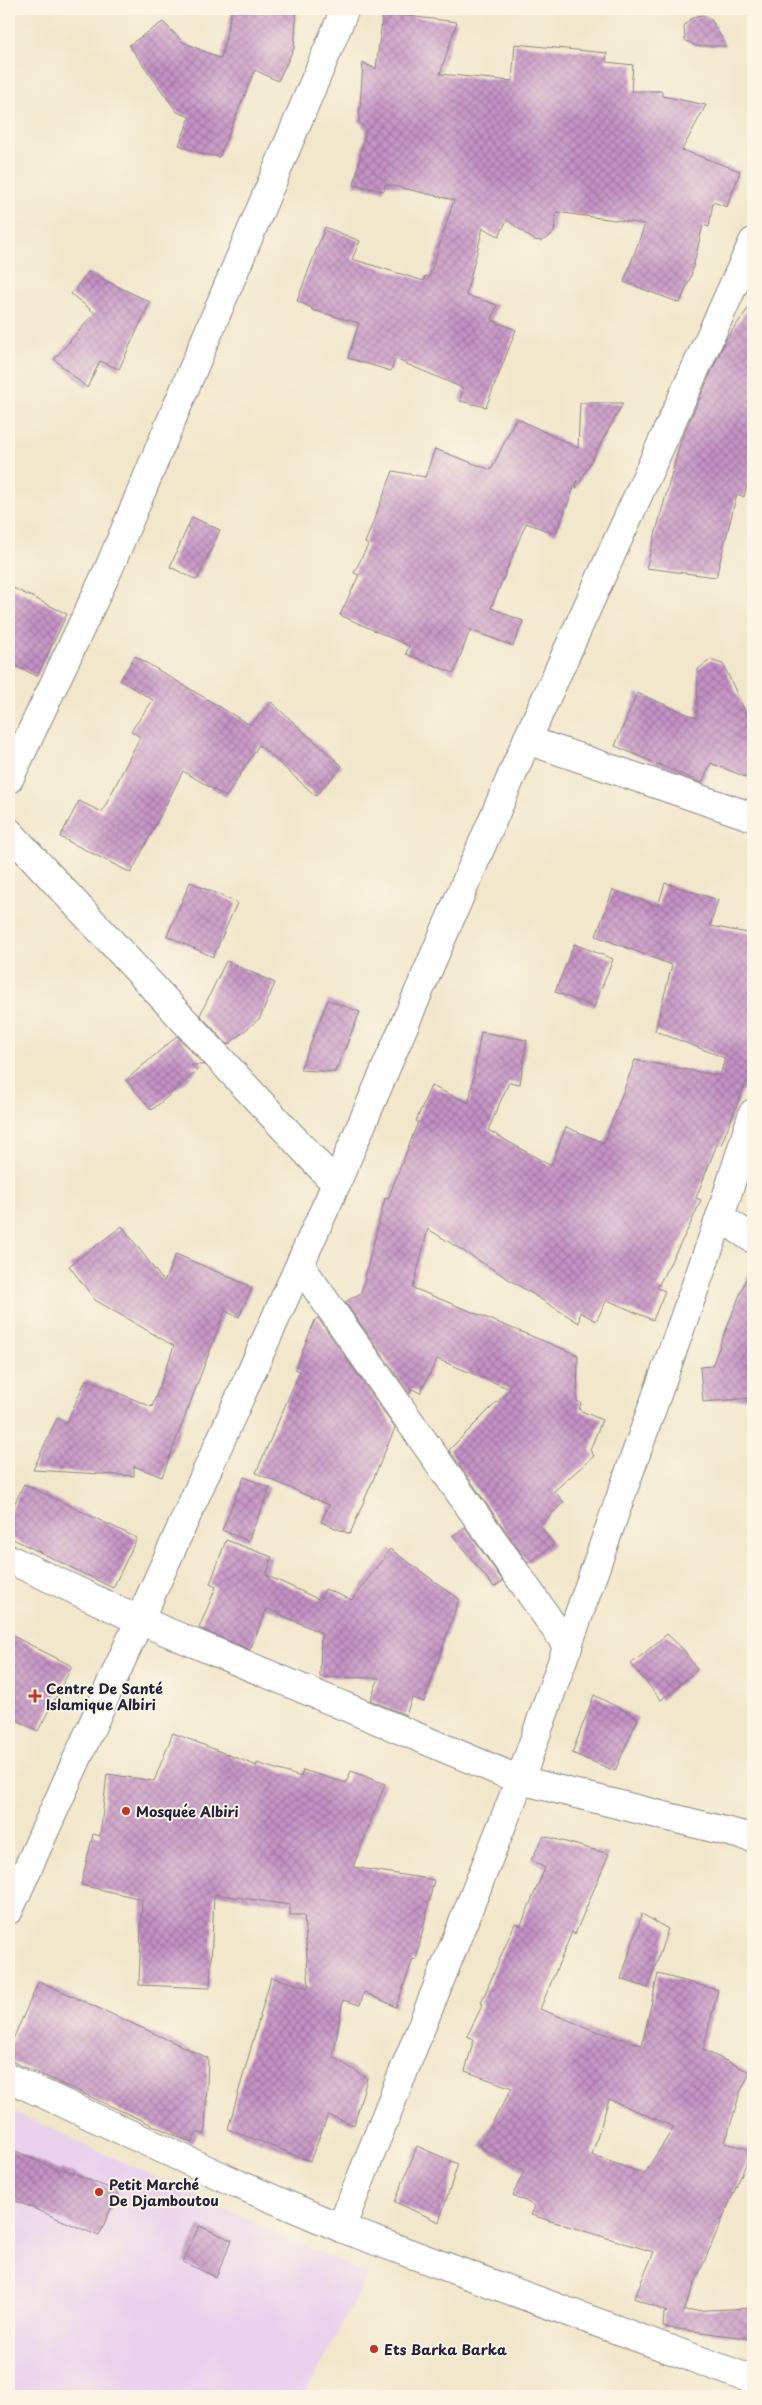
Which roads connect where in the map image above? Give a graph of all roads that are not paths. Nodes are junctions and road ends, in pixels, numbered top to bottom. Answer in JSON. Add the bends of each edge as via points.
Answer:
{"nodes":[{"id":1,"x":345,"y":9,"type":"edge"},
{"id":2,"x":753,"y":242,"type":"edge"},
{"id":3,"x":527,"y":740,"type":"junction"},
{"id":4,"x":9,"y":779,"type":"edge"},
{"id":5,"x":753,"y":817,"type":"edge"},
{"id":6,"x":9,"y":832,"type":"edge"},
{"id":7,"x":753,"y":1113,"type":"edge"},
{"id":8,"x":336,"y":1184,"type":"junction"},
{"id":9,"x":720,"y":1218,"type":"junction"},
{"id":10,"x":753,"y":1239,"type":"edge"},
{"id":11,"x":300,"y":1265,"type":"junction"},
{"id":12,"x":9,"y":1559,"type":"edge"},
{"id":13,"x":139,"y":1620,"type":"junction"},
{"id":14,"x":568,"y":1646,"type":"junction"},
{"id":15,"x":520,"y":1780,"type":"junction"},
{"id":16,"x":753,"y":1838,"type":"edge"},
{"id":17,"x":9,"y":1910,"type":"edge"},
{"id":18,"x":9,"y":2078,"type":"edge"},
{"id":19,"x":341,"y":2228,"type":"junction"},
{"id":20,"x":753,"y":2380,"type":"edge"}],
"edges":[{"from":1,"to":4,"type":"street","via":[[109,568]]},
{"from":2,"to":3,"type":"street"},
{"from":3,"to":5,"type":"street"},
{"from":3,"to":8,"type":"street"},
{"from":6,"to":8,"type":"street"},
{"from":7,"to":9,"type":"street"},
{"from":8,"to":11,"type":"street"},
{"from":9,"to":10,"type":"street"},
{"from":9,"to":14,"type":"street"},
{"from":11,"to":13,"type":"street"},
{"from":11,"to":14,"type":"street"},
{"from":12,"to":13,"type":"street"},
{"from":13,"to":15,"type":"street"},
{"from":13,"to":17,"type":"street"},
{"from":14,"to":15,"type":"street"},
{"from":15,"to":16,"type":"street"},
{"from":15,"to":19,"type":"street"},
{"from":18,"to":19,"type":"street"},
{"from":19,"to":20,"type":"street"}]}
